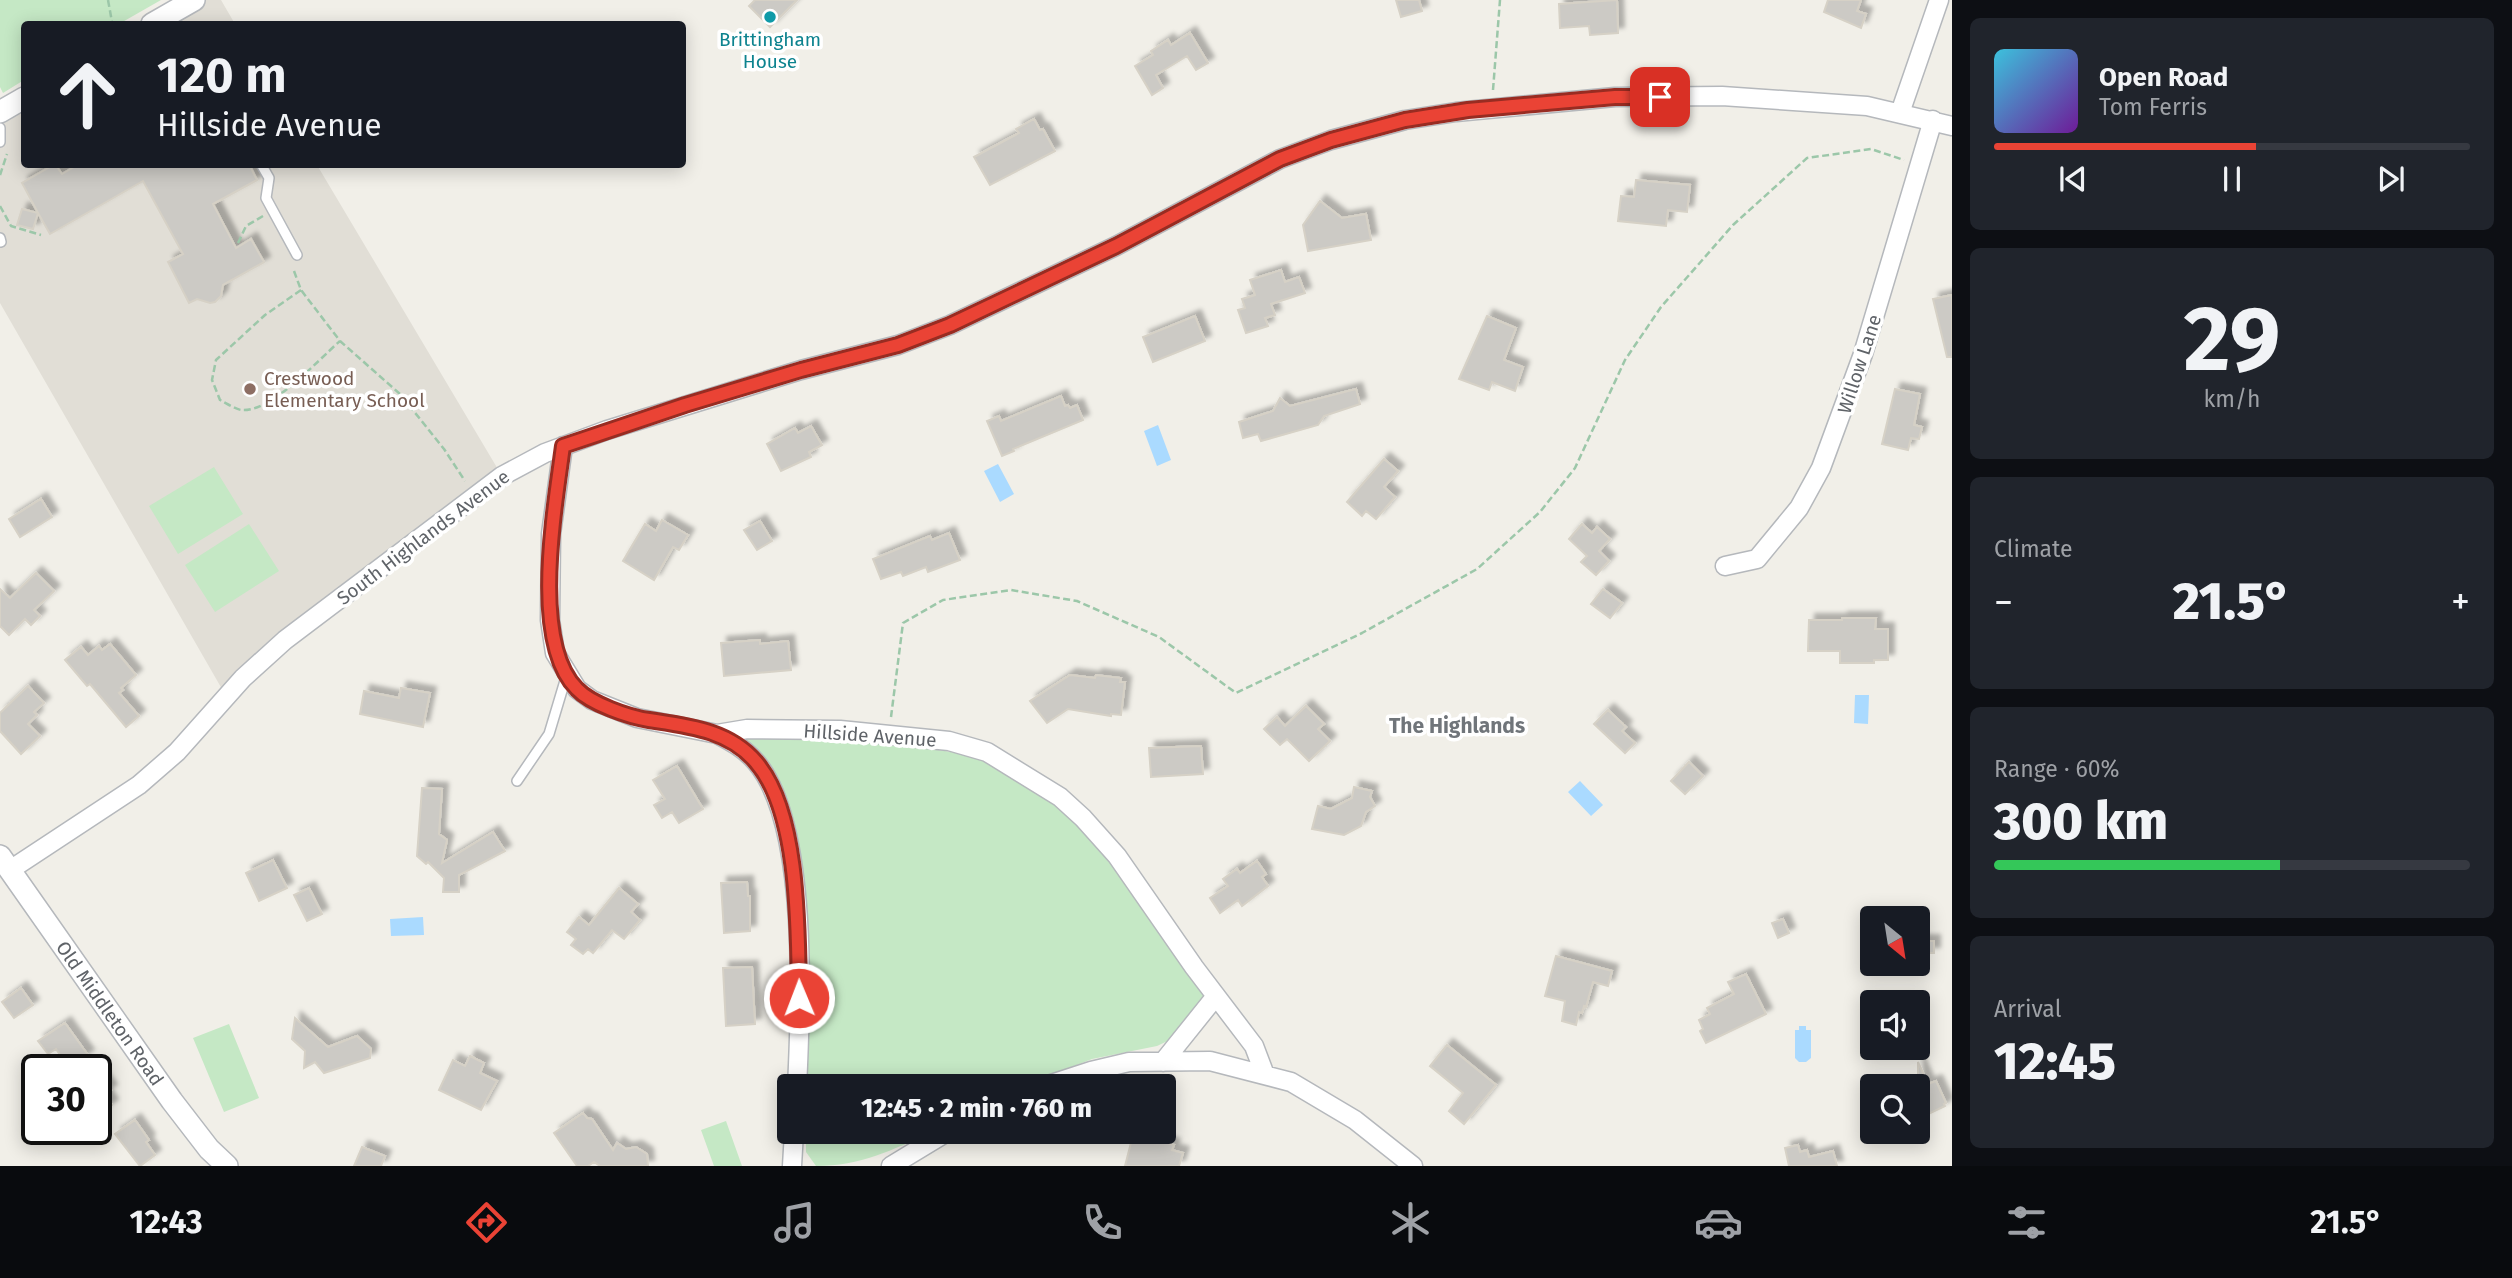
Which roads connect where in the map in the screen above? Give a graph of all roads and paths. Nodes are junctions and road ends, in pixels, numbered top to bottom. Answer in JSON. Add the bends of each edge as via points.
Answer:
{"nodes":[{"id":1,"x":108,"y":0,"type":"edge"},
{"id":2,"x":194,"y":0,"type":"edge"},
{"id":3,"x":1500,"y":0,"type":"edge"},
{"id":4,"x":1939,"y":0,"type":"edge"},
{"id":5,"x":113,"y":21,"type":"edge"},
{"id":6,"x":160,"y":21,"type":"edge"},
{"id":7,"x":21,"y":100,"type":"edge"},
{"id":8,"x":1491,"y":108,"type":"junction"},
{"id":9,"x":0,"y":112,"type":"edge"},
{"id":10,"x":1900,"y":113,"type":"junction"},
{"id":11,"x":1933,"y":120,"type":"junction"},
{"id":12,"x":1952,"y":126,"type":"edge"},
{"id":13,"x":0,"y":128,"type":"edge"},
{"id":14,"x":0,"y":142,"type":"edge"},
{"id":15,"x":1920,"y":166,"type":"junction"},
{"id":16,"x":263,"y":168,"type":"edge"},
{"id":17,"x":0,"y":206,"type":"edge"},
{"id":18,"x":272,"y":211,"type":"junction"},
{"id":19,"x":41,"y":235,"type":"dead end"},
{"id":20,"x":238,"y":243,"type":"dead end"},
{"id":21,"x":297,"y":255,"type":"dead end"},
{"id":22,"x":294,"y":271,"type":"dead end"},
{"id":23,"x":301,"y":290,"type":"junction"},
{"id":24,"x":340,"y":341,"type":"junction"},
{"id":25,"x":563,"y":446,"type":"junction"},
{"id":26,"x":475,"y":496,"type":"junction"},
{"id":27,"x":1726,"y":566,"type":"dead end"},
{"id":28,"x":567,"y":674,"type":"junction"},
{"id":29,"x":717,"y":734,"type":"junction"},
{"id":30,"x":890,"y":735,"type":"junction"},
{"id":31,"x":517,"y":781,"type":"dead end"},
{"id":32,"x":5,"y":863,"type":"edge"},
{"id":33,"x":1216,"y":996,"type":"junction"},
{"id":34,"x":1163,"y":1062,"type":"junction"},
{"id":35,"x":797,"y":1074,"type":"edge"},
{"id":36,"x":1082,"y":1074,"type":"edge"},
{"id":37,"x":1265,"y":1075,"type":"junction"},
{"id":38,"x":793,"y":1144,"type":"edge"},
{"id":39,"x":927,"y":1144,"type":"edge"},
{"id":40,"x":227,"y":1166,"type":"edge"},
{"id":41,"x":792,"y":1166,"type":"edge"},
{"id":42,"x":891,"y":1166,"type":"edge"},
{"id":43,"x":1413,"y":1166,"type":"edge"}],
"edges":[{"from":1,"to":5,"type":"path"},
{"from":2,"to":6,"type":"street"},
{"from":3,"to":8,"type":"path"},
{"from":4,"to":10,"type":"street"},
{"from":7,"to":9,"type":"street"},
{"from":8,"to":10,"type":"street","name":"South Highlands Avenue","via":[[1615,97],[1722,96],[1867,106]]},
{"from":8,"to":25,"type":"street","name":"South Highlands Avenue","via":[[1405,120],[1331,140],[1280,159],[1116,246],[950,325],[898,345],[801,370]]},
{"from":10,"to":11,"type":"street","name":"South Highlands Avenue"},
{"from":11,"to":12,"type":"street","name":"South Highlands Avenue"},
{"from":11,"to":15,"type":"street","name":"Willow Lane"},
{"from":13,"to":14,"type":"lane"},
{"from":15,"to":27,"type":"street","name":"Willow Lane","via":[[1863,354],[1821,468],[1799,508],[1757,559]]},
{"from":15,"to":30,"type":"path","via":[[1871,149],[1807,158],[1733,225],[1661,307],[1625,360],[1575,468],[1540,512],[1477,569],[1362,633],[1236,694],[1159,637],[1077,601],[1011,590],[943,600],[903,623]]},
{"from":16,"to":18,"type":"lane","via":[[269,178],[266,198]]},
{"from":17,"to":19,"type":"path","via":[[11,226]]},
{"from":18,"to":20,"type":"path","via":[[246,226]]},
{"from":18,"to":21,"type":"lane"},
{"from":22,"to":23,"type":"path"},
{"from":23,"to":24,"type":"path"},
{"from":23,"to":24,"type":"path","via":[[216,359],[212,380],[220,400],[241,410],[264,405],[290,388]]},
{"from":24,"to":26,"type":"path","via":[[400,394]]},
{"from":25,"to":26,"type":"street","name":"South Highlands Avenue","via":[[502,476]]},
{"from":25,"to":28,"type":"street","name":"Hillside Avenue","via":[[551,534],[550,620],[555,653]]},
{"from":26,"to":32,"type":"street","name":"South Highlands Avenue","via":[[285,640],[139,785]]},
{"from":28,"to":29,"type":"street","name":"Hillside Avenue","via":[[576,689],[592,700],[637,718]]},
{"from":28,"to":31,"type":"lane","via":[[549,734]]},
{"from":29,"to":30,"type":"street","name":"Hillside Avenue","via":[[747,729]]},
{"from":29,"to":35,"type":"street","via":[[757,763],[783,818],[799,934]]},
{"from":30,"to":33,"type":"street","name":"Hillside Avenue","via":[[949,741],[988,752],[1060,797],[1117,856]]},
{"from":32,"to":40,"type":"street","name":"Old Middleton Road","via":[[172,1101]]},
{"from":33,"to":34,"type":"street"},
{"from":33,"to":37,"type":"street","name":"Hillside Avenue","via":[[1254,1046]]},
{"from":34,"to":36,"type":"street","via":[[1129,1062]]},
{"from":34,"to":37,"type":"street","via":[[1210,1060]]},
{"from":37,"to":43,"type":"street","via":[[1292,1082],[1355,1120]]},
{"from":38,"to":41,"type":"street"},
{"from":39,"to":42,"type":"street"}]}
